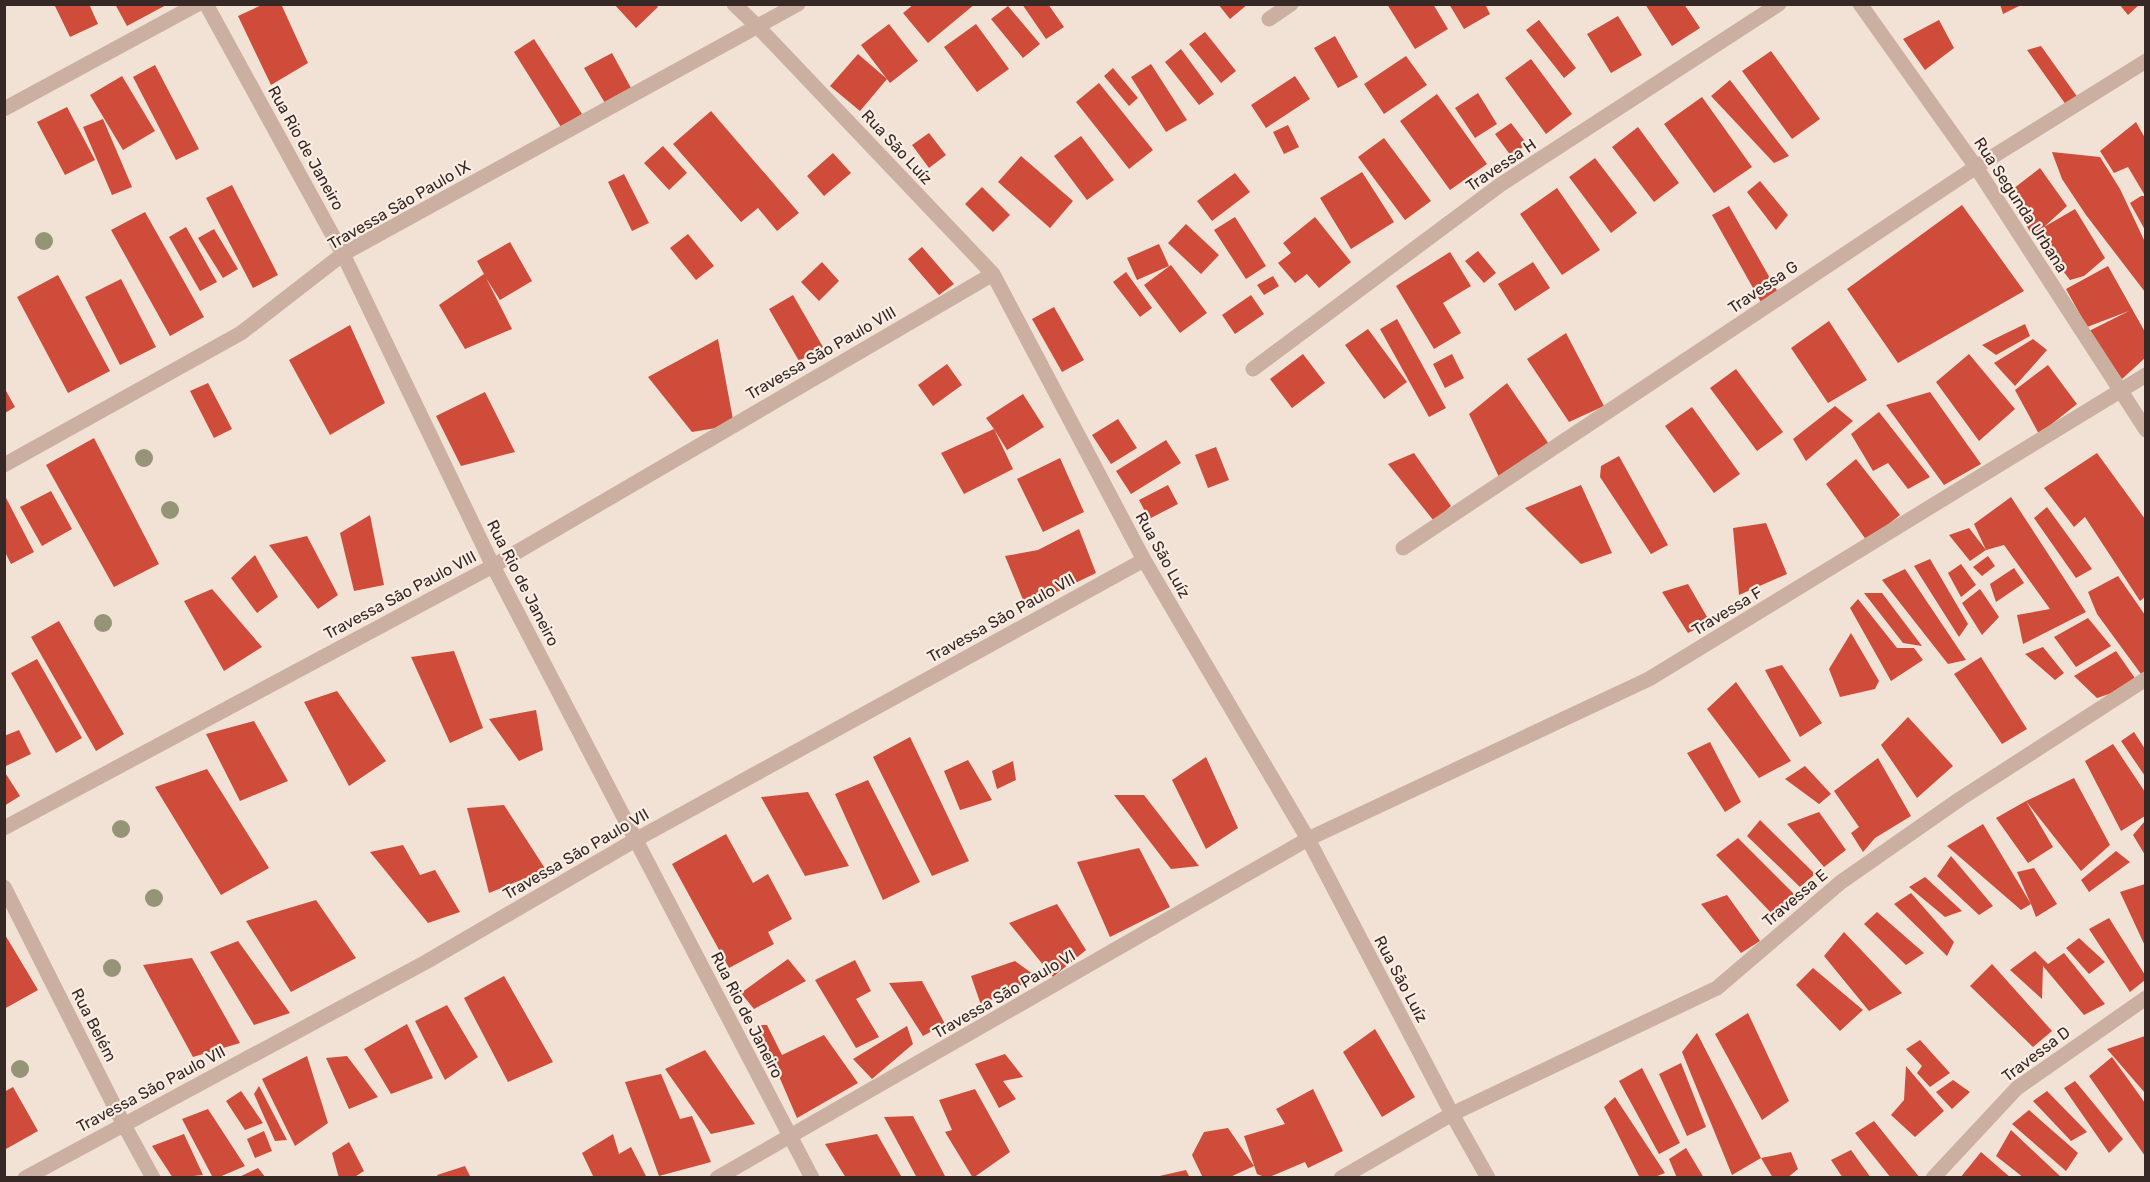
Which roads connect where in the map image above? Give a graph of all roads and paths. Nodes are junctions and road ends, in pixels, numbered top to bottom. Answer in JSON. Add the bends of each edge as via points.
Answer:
{"nodes":[{"id":1,"x":198,"y":4,"type":"edge"},
{"id":2,"x":206,"y":4,"type":"edge"},
{"id":3,"x":734,"y":4,"type":"edge"},
{"id":4,"x":798,"y":4,"type":"edge"},
{"id":5,"x":1291,"y":4,"type":"edge"},
{"id":6,"x":1779,"y":4,"type":"edge"},
{"id":7,"x":1860,"y":4,"type":"edge"},
{"id":8,"x":1269,"y":19,"type":"dead end"},
{"id":9,"x":758,"y":27,"type":"junction"},
{"id":10,"x":2145,"y":62,"type":"edge"},
{"id":11,"x":4,"y":109,"type":"edge"},
{"id":12,"x":1976,"y":167,"type":"junction"},
{"id":13,"x":343,"y":254,"type":"junction"},
{"id":14,"x":993,"y":274,"type":"junction"},
{"id":15,"x":1253,"y":369,"type":"dead end"},
{"id":16,"x":2145,"y":375,"type":"edge"},
{"id":17,"x":2121,"y":391,"type":"junction"},
{"id":18,"x":2145,"y":430,"type":"edge"},
{"id":19,"x":4,"y":465,"type":"edge"},
{"id":20,"x":1404,"y":548,"type":"dead end"},
{"id":21,"x":1144,"y":560,"type":"junction"},
{"id":22,"x":493,"y":566,"type":"junction"},
{"id":23,"x":2145,"y":680,"type":"edge"},
{"id":24,"x":4,"y":828,"type":"edge"},
{"id":25,"x":637,"y":839,"type":"junction"},
{"id":26,"x":1308,"y":839,"type":"junction"},
{"id":27,"x":4,"y":887,"type":"edge"},
{"id":28,"x":2145,"y":998,"type":"edge"},
{"id":29,"x":1452,"y":1114,"type":"junction"},
{"id":30,"x":124,"y":1125,"type":"junction"},
{"id":31,"x":790,"y":1138,"type":"junction"},
{"id":32,"x":25,"y":1178,"type":"edge"},
{"id":33,"x":153,"y":1178,"type":"edge"},
{"id":34,"x":717,"y":1178,"type":"edge"},
{"id":35,"x":812,"y":1178,"type":"edge"},
{"id":36,"x":1341,"y":1178,"type":"edge"},
{"id":37,"x":1488,"y":1178,"type":"edge"},
{"id":38,"x":1934,"y":1178,"type":"edge"}],
"edges":[{"from":1,"to":11,"type":"street"},
{"from":2,"to":13,"type":"street","name":"Rua Rio de Janeiro"},
{"from":3,"to":9,"type":"street","name":"Rua São Luíz"},
{"from":4,"to":9,"type":"street","name":"Travessa São Paulo IX"},
{"from":5,"to":8,"type":"street"},
{"from":6,"to":15,"type":"street","name":"Travessa H","via":[[1500,185]]},
{"from":7,"to":12,"type":"street","name":"Rua Segunda Urbana"},
{"from":9,"to":13,"type":"street","name":"Travessa São Paulo IX"},
{"from":9,"to":14,"type":"street","name":"Rua São Luíz"},
{"from":10,"to":12,"type":"street","name":"Travessa G"},
{"from":12,"to":17,"type":"street","name":"Rua Segunda Urbana"},
{"from":12,"to":20,"type":"street","name":"Travessa G"},
{"from":13,"to":19,"type":"street","name":"Travessa São Paulo IX","via":[[241,333]]},
{"from":13,"to":22,"type":"street","name":"Rua Rio de Janeiro"},
{"from":14,"to":21,"type":"street","name":"Rua São Luíz"},
{"from":14,"to":22,"type":"street","name":"Travessa São Paulo VIII"},
{"from":16,"to":17,"type":"street","name":"Travessa F"},
{"from":17,"to":18,"type":"street","name":"Rua Segunda Urbana"},
{"from":17,"to":26,"type":"street","name":"Travessa F","via":[[1649,679]]},
{"from":21,"to":25,"type":"street","name":"Travessa São Paulo VII"},
{"from":21,"to":26,"type":"street","name":"Rua São Luíz"},
{"from":22,"to":24,"type":"street","name":"Travessa São Paulo VIII"},
{"from":22,"to":25,"type":"street","name":"Rua Rio de Janeiro"},
{"from":23,"to":29,"type":"street","name":"Travessa E","via":[[1960,799],[1841,882],[1717,988]]},
{"from":25,"to":30,"type":"street","name":"Travessa São Paulo VII","via":[[426,962]]},
{"from":25,"to":31,"type":"street","name":"Rua Rio de Janeiro"},
{"from":26,"to":29,"type":"street","name":"Rua São Luíz"},
{"from":26,"to":31,"type":"street","name":"Travessa São Paulo VI"},
{"from":27,"to":30,"type":"street","name":"Rua Belém"},
{"from":28,"to":38,"type":"street","name":"Travessa D","via":[[2017,1088]]},
{"from":29,"to":36,"type":"street","name":"Travessa E"},
{"from":29,"to":37,"type":"street","name":"Rua São Luíz"},
{"from":30,"to":32,"type":"street","name":"Travessa São Paulo VII"},
{"from":30,"to":33,"type":"street","name":"Rua Belém"},
{"from":31,"to":34,"type":"street","name":"Travessa São Paulo VI"},
{"from":31,"to":35,"type":"street","name":"Rua Rio de Janeiro"}]}
